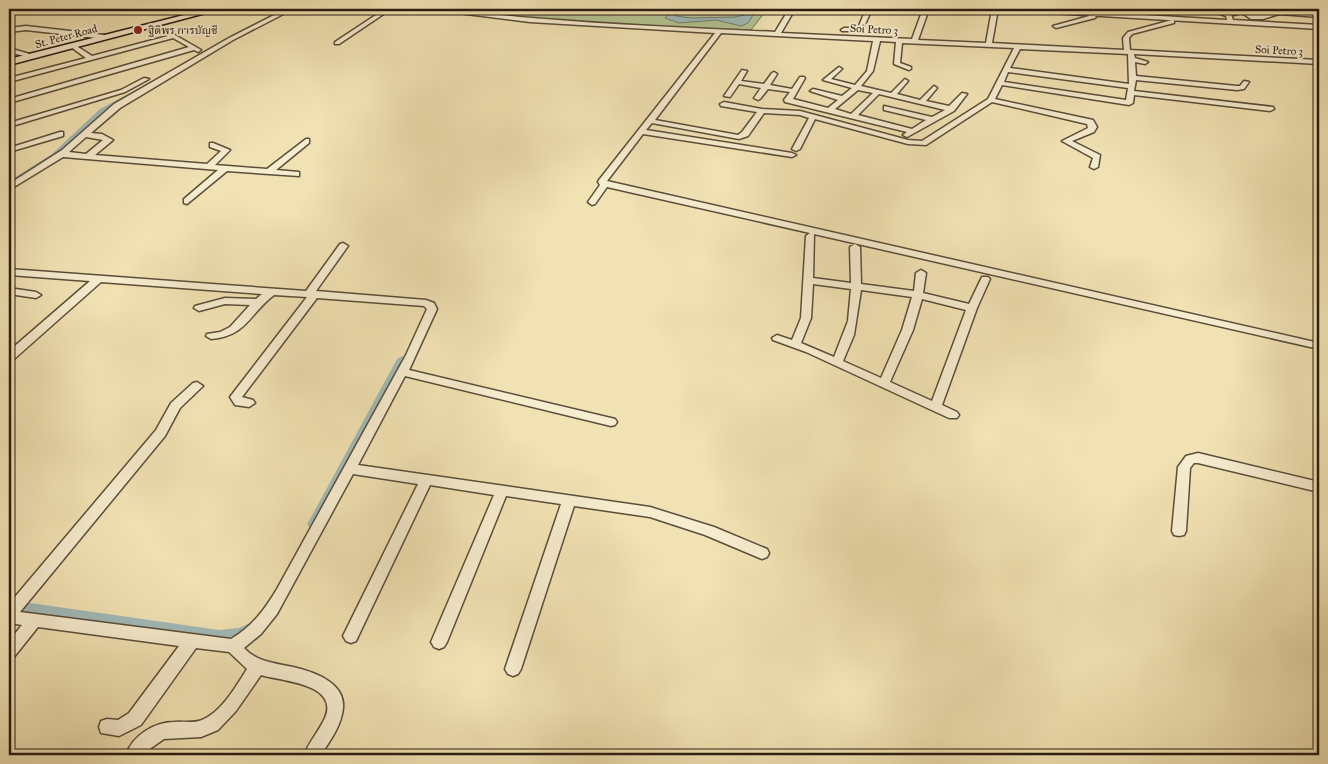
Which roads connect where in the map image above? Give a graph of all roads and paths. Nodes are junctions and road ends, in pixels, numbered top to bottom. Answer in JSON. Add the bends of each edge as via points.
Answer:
{"nodes":[{"id":1,"x":217,"y":9,"type":"edge"},
{"id":2,"x":290,"y":9,"type":"edge"},
{"id":3,"x":388,"y":9,"type":"edge"},
{"id":4,"x":429,"y":9,"type":"edge"},
{"id":5,"x":472,"y":9,"type":"edge"},
{"id":6,"x":792,"y":9,"type":"edge"},
{"id":7,"x":869,"y":9,"type":"edge"},
{"id":8,"x":926,"y":9,"type":"edge"},
{"id":9,"x":995,"y":9,"type":"edge"},
{"id":10,"x":1018,"y":9,"type":"edge"},
{"id":11,"x":1148,"y":9,"type":"edge"},
{"id":12,"x":1299,"y":13,"type":"junction"},
{"id":13,"x":466,"y":14,"type":"junction"},
{"id":14,"x":1105,"y":15,"type":"junction"},
{"id":15,"x":1230,"y":15,"type":"edge"},
{"id":16,"x":1319,"y":15,"type":"edge"},
{"id":17,"x":1150,"y":17,"type":"junction"},
{"id":18,"x":1181,"y":19,"type":"junction"},
{"id":19,"x":1299,"y":21,"type":"dead end"},
{"id":20,"x":154,"y":24,"type":"junction"},
{"id":21,"x":767,"y":26,"type":"dead end"},
{"id":22,"x":781,"y":26,"type":"junction"},
{"id":23,"x":1056,"y":26,"type":"dead end"},
{"id":24,"x":1319,"y":27,"type":"edge"},
{"id":25,"x":41,"y":29,"type":"junction"},
{"id":26,"x":9,"y":30,"type":"edge"},
{"id":27,"x":720,"y":31,"type":"junction"},
{"id":28,"x":777,"y":34,"type":"junction"},
{"id":29,"x":23,"y":36,"type":"dead end"},
{"id":30,"x":174,"y":36,"type":"junction"},
{"id":31,"x":835,"y":36,"type":"junction"},
{"id":32,"x":104,"y":37,"type":"junction"},
{"id":33,"x":877,"y":39,"type":"junction"},
{"id":34,"x":899,"y":40,"type":"junction"},
{"id":35,"x":915,"y":40,"type":"junction"},
{"id":36,"x":337,"y":43,"type":"dead end"},
{"id":37,"x":989,"y":44,"type":"junction"},
{"id":38,"x":73,"y":46,"type":"junction"},
{"id":39,"x":1018,"y":46,"type":"junction"},
{"id":40,"x":9,"y":50,"type":"edge"},
{"id":41,"x":202,"y":51,"type":"junction"},
{"id":42,"x":1129,"y":52,"type":"junction"},
{"id":43,"x":31,"y":56,"type":"junction"},
{"id":44,"x":62,"y":57,"type":"dead end"},
{"id":45,"x":91,"y":58,"type":"junction"},
{"id":46,"x":1132,"y":60,"type":"junction"},
{"id":47,"x":9,"y":62,"type":"edge"},
{"id":48,"x":1145,"y":62,"type":"dead end"},
{"id":49,"x":1319,"y":62,"type":"edge"},
{"id":50,"x":65,"y":65,"type":"junction"},
{"id":51,"x":910,"y":68,"type":"dead end"},
{"id":52,"x":839,"y":69,"type":"dead end"},
{"id":53,"x":1007,"y":70,"type":"junction"},
{"id":54,"x":744,"y":71,"type":"dead end"},
{"id":55,"x":774,"y":74,"type":"dead end"},
{"id":56,"x":802,"y":78,"type":"dead end"},
{"id":57,"x":1133,"y":78,"type":"junction"},
{"id":58,"x":146,"y":79,"type":"dead end"},
{"id":59,"x":9,"y":80,"type":"edge"},
{"id":60,"x":905,"y":81,"type":"dead end"},
{"id":61,"x":737,"y":82,"type":"junction"},
{"id":62,"x":1246,"y":82,"type":"dead end"},
{"id":63,"x":1000,"y":83,"type":"junction"},
{"id":64,"x":765,"y":87,"type":"junction"},
{"id":65,"x":856,"y":88,"type":"junction"},
{"id":66,"x":934,"y":88,"type":"dead end"},
{"id":67,"x":1132,"y":89,"type":"junction"},
{"id":68,"x":794,"y":91,"type":"junction"},
{"id":69,"x":813,"y":91,"type":"dead end"},
{"id":70,"x":878,"y":92,"type":"junction"},
{"id":71,"x":964,"y":94,"type":"dead end"},
{"id":72,"x":728,"y":96,"type":"dead end"},
{"id":73,"x":892,"y":96,"type":"junction"},
{"id":74,"x":758,"y":98,"type":"dead end"},
{"id":75,"x":843,"y":99,"type":"junction"},
{"id":76,"x":788,"y":100,"type":"junction"},
{"id":77,"x":991,"y":100,"type":"junction"},
{"id":78,"x":9,"y":101,"type":"edge"},
{"id":79,"x":922,"y":102,"type":"junction"},
{"id":80,"x":724,"y":104,"type":"dead end"},
{"id":81,"x":784,"y":108,"type":"dead end"},
{"id":82,"x":887,"y":108,"type":"dead end"},
{"id":83,"x":951,"y":109,"type":"junction"},
{"id":84,"x":1270,"y":109,"type":"dead end"},
{"id":85,"x":830,"y":110,"type":"junction"},
{"id":86,"x":762,"y":111,"type":"junction"},
{"id":87,"x":813,"y":116,"type":"junction"},
{"id":88,"x":853,"y":116,"type":"junction"},
{"id":89,"x":932,"y":120,"type":"junction"},
{"id":90,"x":650,"y":121,"type":"junction"},
{"id":91,"x":9,"y":124,"type":"edge"},
{"id":92,"x":913,"y":131,"type":"junction"},
{"id":93,"x":642,"y":132,"type":"junction"},
{"id":94,"x":60,"y":134,"type":"dead end"},
{"id":95,"x":84,"y":135,"type":"junction"},
{"id":96,"x":902,"y":138,"type":"dead end"},
{"id":97,"x":306,"y":141,"type":"dead end"},
{"id":98,"x":213,"y":145,"type":"dead end"},
{"id":99,"x":9,"y":150,"type":"edge"},
{"id":100,"x":61,"y":154,"type":"junction"},
{"id":101,"x":88,"y":156,"type":"junction"},
{"id":102,"x":208,"y":166,"type":"junction"},
{"id":103,"x":1094,"y":166,"type":"dead end"},
{"id":104,"x":225,"y":168,"type":"junction"},
{"id":105,"x":268,"y":172,"type":"junction"},
{"id":106,"x":296,"y":174,"type":"dead end"},
{"id":107,"x":605,"y":184,"type":"junction"},
{"id":108,"x":9,"y":188,"type":"edge"},
{"id":109,"x":187,"y":200,"type":"dead end"},
{"id":110,"x":592,"y":202,"type":"dead end"},
{"id":111,"x":811,"y":236,"type":"dead end"},
{"id":112,"x":343,"y":246,"type":"dead end"},
{"id":113,"x":856,"y":247,"type":"dead end"},
{"id":114,"x":924,"y":256,"type":"junction"},
{"id":115,"x":946,"y":261,"type":"junction"},
{"id":116,"x":9,"y":272,"type":"edge"},
{"id":117,"x":921,"y":272,"type":"junction"},
{"id":118,"x":26,"y":273,"type":"junction"},
{"id":119,"x":99,"y":278,"type":"junction"},
{"id":120,"x":984,"y":279,"type":"dead end"},
{"id":121,"x":808,"y":280,"type":"junction"},
{"id":122,"x":9,"y":287,"type":"edge"},
{"id":123,"x":857,"y":287,"type":"junction"},
{"id":124,"x":9,"y":291,"type":"edge"},
{"id":125,"x":272,"y":292,"type":"junction"},
{"id":126,"x":312,"y":294,"type":"junction"},
{"id":127,"x":36,"y":295,"type":"dead end"},
{"id":128,"x":920,"y":295,"type":"junction"},
{"id":129,"x":258,"y":302,"type":"junction"},
{"id":130,"x":199,"y":308,"type":"dead end"},
{"id":131,"x":972,"y":308,"type":"junction"},
{"id":132,"x":211,"y":336,"type":"dead end"},
{"id":133,"x":777,"y":338,"type":"dead end"},
{"id":134,"x":795,"y":345,"type":"junction"},
{"id":135,"x":1319,"y":346,"type":"edge"},
{"id":136,"x":9,"y":357,"type":"edge"},
{"id":137,"x":837,"y":362,"type":"junction"},
{"id":138,"x":402,"y":372,"type":"junction"},
{"id":139,"x":883,"y":384,"type":"junction"},
{"id":140,"x":197,"y":386,"type":"dead end"},
{"id":141,"x":249,"y":403,"type":"dead end"},
{"id":142,"x":936,"y":407,"type":"junction"},
{"id":143,"x":953,"y":415,"type":"dead end"},
{"id":144,"x":611,"y":422,"type":"dead end"},
{"id":145,"x":351,"y":468,"type":"junction"},
{"id":146,"x":426,"y":480,"type":"junction"},
{"id":147,"x":1319,"y":487,"type":"edge"},
{"id":148,"x":502,"y":491,"type":"junction"},
{"id":149,"x":569,"y":501,"type":"junction"},
{"id":150,"x":1179,"y":531,"type":"dead end"},
{"id":151,"x":762,"y":553,"type":"dead end"},
{"id":152,"x":13,"y":610,"type":"edge"},
{"id":153,"x":35,"y":620,"type":"junction"},
{"id":154,"x":351,"y":636,"type":"dead end"},
{"id":155,"x":192,"y":641,"type":"junction"},
{"id":156,"x":439,"y":642,"type":"dead end"},
{"id":157,"x":233,"y":646,"type":"junction"},
{"id":158,"x":9,"y":652,"type":"edge"},
{"id":159,"x":257,"y":667,"type":"junction"},
{"id":160,"x":513,"y":669,"type":"dead end"},
{"id":161,"x":107,"y":727,"type":"dead end"},
{"id":162,"x":134,"y":755,"type":"edge"},
{"id":163,"x":312,"y":755,"type":"edge"}],
"edges":[{"from":1,"to":20,"type":"street","name":"St. Peter Road"},
{"from":2,"to":41,"type":"street"},
{"from":3,"to":36,"type":"street"},
{"from":4,"to":13,"type":"street","name":"Soi Petro 3"},
{"from":5,"to":13,"type":"street"},
{"from":6,"to":22,"type":"street"},
{"from":7,"to":31,"type":"street","via":[[860,30],[841,30]]},
{"from":8,"to":35,"type":"street"},
{"from":9,"to":37,"type":"street"},
{"from":10,"to":14,"type":"street"},
{"from":11,"to":17,"type":"street"},
{"from":12,"to":15,"type":"street","via":[[1279,12],[1258,17]]},
{"from":12,"to":16,"type":"street"},
{"from":12,"to":19,"type":"street","via":[[1308,18]]},
{"from":13,"to":27,"type":"street","name":"Soi Petro 3"},
{"from":14,"to":17,"type":"street"},
{"from":14,"to":23,"type":"street"},
{"from":15,"to":18,"type":"street"},
{"from":15,"to":24,"type":"street"},
{"from":17,"to":18,"type":"street"},
{"from":18,"to":42,"type":"street","via":[[1126,33]]},
{"from":20,"to":30,"type":"street"},
{"from":20,"to":32,"type":"street","name":"St. Peter Road"},
{"from":21,"to":22,"type":"street"},
{"from":22,"to":28,"type":"street"},
{"from":25,"to":26,"type":"street","via":[[23,27]]},
{"from":25,"to":29,"type":"street"},
{"from":25,"to":32,"type":"street"},
{"from":27,"to":28,"type":"street","name":"Soi Petro 3"},
{"from":27,"to":90,"type":"street"},
{"from":28,"to":31,"type":"street","name":"Soi Petro 3"},
{"from":30,"to":41,"type":"street"},
{"from":30,"to":45,"type":"street"},
{"from":31,"to":33,"type":"street","name":"Soi Petro 3"},
{"from":32,"to":38,"type":"street","name":"St. Peter Road"},
{"from":33,"to":34,"type":"street","name":"Soi Petro 3"},
{"from":33,"to":65,"type":"street","via":[[870,71]]},
{"from":34,"to":35,"type":"street","name":"Soi Petro 3"},
{"from":34,"to":51,"type":"street","via":[[897,64]]},
{"from":35,"to":37,"type":"street","name":"Soi Petro 3"},
{"from":37,"to":39,"type":"street","name":"Soi Petro 3"},
{"from":38,"to":43,"type":"street","name":"St. Peter Road"},
{"from":38,"to":45,"type":"street"},
{"from":39,"to":42,"type":"street","name":"Soi Petro 3"},
{"from":39,"to":53,"type":"street"},
{"from":40,"to":43,"type":"street"},
{"from":41,"to":78,"type":"street"},
{"from":41,"to":95,"type":"street","via":[[117,106]]},
{"from":42,"to":46,"type":"street"},
{"from":42,"to":49,"type":"street","name":"Soi Petro 3"},
{"from":43,"to":47,"type":"street","name":"St. Peter Road"},
{"from":44,"to":50,"type":"street","via":[[64,59],[60,63]]},
{"from":45,"to":50,"type":"street"},
{"from":46,"to":48,"type":"street"},
{"from":46,"to":57,"type":"street"},
{"from":50,"to":59,"type":"street"},
{"from":52,"to":65,"type":"street","via":[[826,80]]},
{"from":53,"to":63,"type":"street"},
{"from":53,"to":67,"type":"street","via":[[1047,71]]},
{"from":54,"to":61,"type":"street"},
{"from":55,"to":64,"type":"street"},
{"from":56,"to":68,"type":"street"},
{"from":57,"to":62,"type":"street","via":[[1237,88],[1242,88]]},
{"from":57,"to":67,"type":"street"},
{"from":58,"to":91,"type":"street","via":[[123,91]]},
{"from":60,"to":73,"type":"street"},
{"from":61,"to":64,"type":"street"},
{"from":61,"to":72,"type":"street"},
{"from":63,"to":67,"type":"street","via":[[1039,92],[1127,103],[1130,103]]},
{"from":63,"to":77,"type":"street"},
{"from":64,"to":68,"type":"street"},
{"from":64,"to":74,"type":"street"},
{"from":65,"to":70,"type":"street"},
{"from":65,"to":75,"type":"street"},
{"from":66,"to":79,"type":"street"},
{"from":67,"to":84,"type":"street"},
{"from":68,"to":76,"type":"street"},
{"from":69,"to":75,"type":"street"},
{"from":70,"to":73,"type":"street"},
{"from":70,"to":88,"type":"street"},
{"from":71,"to":83,"type":"street"},
{"from":73,"to":79,"type":"street"},
{"from":75,"to":85,"type":"street"},
{"from":76,"to":81,"type":"street"},
{"from":76,"to":85,"type":"street"},
{"from":77,"to":87,"type":"street","via":[[923,143]]},
{"from":77,"to":103,"type":"street","via":[[1090,122],[1091,130],[1066,141],[1097,157]]},
{"from":79,"to":83,"type":"street"},
{"from":80,"to":86,"type":"street"},
{"from":82,"to":89,"type":"street"},
{"from":83,"to":89,"type":"street"},
{"from":85,"to":88,"type":"street"},
{"from":86,"to":87,"type":"street"},
{"from":86,"to":90,"type":"street","via":[[740,137]]},
{"from":87,"to":93,"type":"street","via":[[794,152]]},
{"from":88,"to":92,"type":"street"},
{"from":89,"to":92,"type":"street"},
{"from":90,"to":93,"type":"street"},
{"from":92,"to":96,"type":"street"},
{"from":93,"to":107,"type":"street","via":[[602,182]]},
{"from":94,"to":99,"type":"street"},
{"from":95,"to":100,"type":"street"},
{"from":95,"to":101,"type":"street","via":[[109,140]]},
{"from":97,"to":105,"type":"street"},
{"from":98,"to":102,"type":"street","via":[[226,150]]},
{"from":100,"to":101,"type":"street"},
{"from":100,"to":108,"type":"street"},
{"from":101,"to":102,"type":"street"},
{"from":102,"to":104,"type":"street"},
{"from":104,"to":105,"type":"street"},
{"from":104,"to":109,"type":"street"},
{"from":105,"to":106,"type":"street"},
{"from":107,"to":110,"type":"street"},
{"from":107,"to":114,"type":"street"},
{"from":111,"to":121,"type":"street"},
{"from":112,"to":126,"type":"street"},
{"from":113,"to":123,"type":"street"},
{"from":114,"to":115,"type":"street"},
{"from":114,"to":117,"type":"street","via":[[914,264]]},
{"from":115,"to":117,"type":"street"},
{"from":115,"to":135,"type":"street"},
{"from":116,"to":118,"type":"street"},
{"from":117,"to":128,"type":"street"},
{"from":118,"to":119,"type":"street"},
{"from":118,"to":122,"type":"street"},
{"from":119,"to":125,"type":"street"},
{"from":119,"to":136,"type":"street"},
{"from":120,"to":131,"type":"street"},
{"from":121,"to":123,"type":"street"},
{"from":121,"to":134,"type":"street","via":[[806,318]]},
{"from":123,"to":128,"type":"street"},
{"from":123,"to":137,"type":"street","via":[[848,341]]},
{"from":124,"to":127,"type":"street"},
{"from":125,"to":126,"type":"street"},
{"from":125,"to":129,"type":"street"},
{"from":126,"to":138,"type":"street","via":[[430,305],[431,312]]},
{"from":126,"to":141,"type":"street","via":[[236,396],[239,402]]},
{"from":128,"to":131,"type":"street"},
{"from":128,"to":139,"type":"street","via":[[908,331]]},
{"from":129,"to":130,"type":"street","via":[[225,301]]},
{"from":129,"to":132,"type":"street","via":[[234,331],[224,336]]},
{"from":131,"to":142,"type":"street"},
{"from":133,"to":134,"type":"street"},
{"from":134,"to":137,"type":"street"},
{"from":137,"to":139,"type":"street"},
{"from":138,"to":144,"type":"street"},
{"from":138,"to":145,"type":"street"},
{"from":139,"to":142,"type":"street"},
{"from":140,"to":152,"type":"street","via":[[175,406],[161,433]]},
{"from":142,"to":143,"type":"street"},
{"from":145,"to":146,"type":"street"},
{"from":145,"to":157,"type":"street","via":[[266,621],[249,638]]},
{"from":146,"to":148,"type":"street"},
{"from":146,"to":154,"type":"street"},
{"from":147,"to":150,"type":"street","via":[[1198,458],[1190,459],[1184,467]]},
{"from":148,"to":149,"type":"street"},
{"from":148,"to":156,"type":"street"},
{"from":149,"to":151,"type":"street","via":[[659,515]]},
{"from":149,"to":160,"type":"street"},
{"from":152,"to":153,"type":"street"},
{"from":153,"to":155,"type":"street"},
{"from":153,"to":158,"type":"street"},
{"from":155,"to":157,"type":"street"},
{"from":155,"to":161,"type":"street","via":[[135,720],[119,728]]},
{"from":157,"to":159,"type":"street","via":[[246,661]]},
{"from":159,"to":162,"type":"street","via":[[221,717],[211,725],[156,732]]},
{"from":159,"to":163,"type":"street","via":[[323,683],[334,695],[335,712]]}]}
